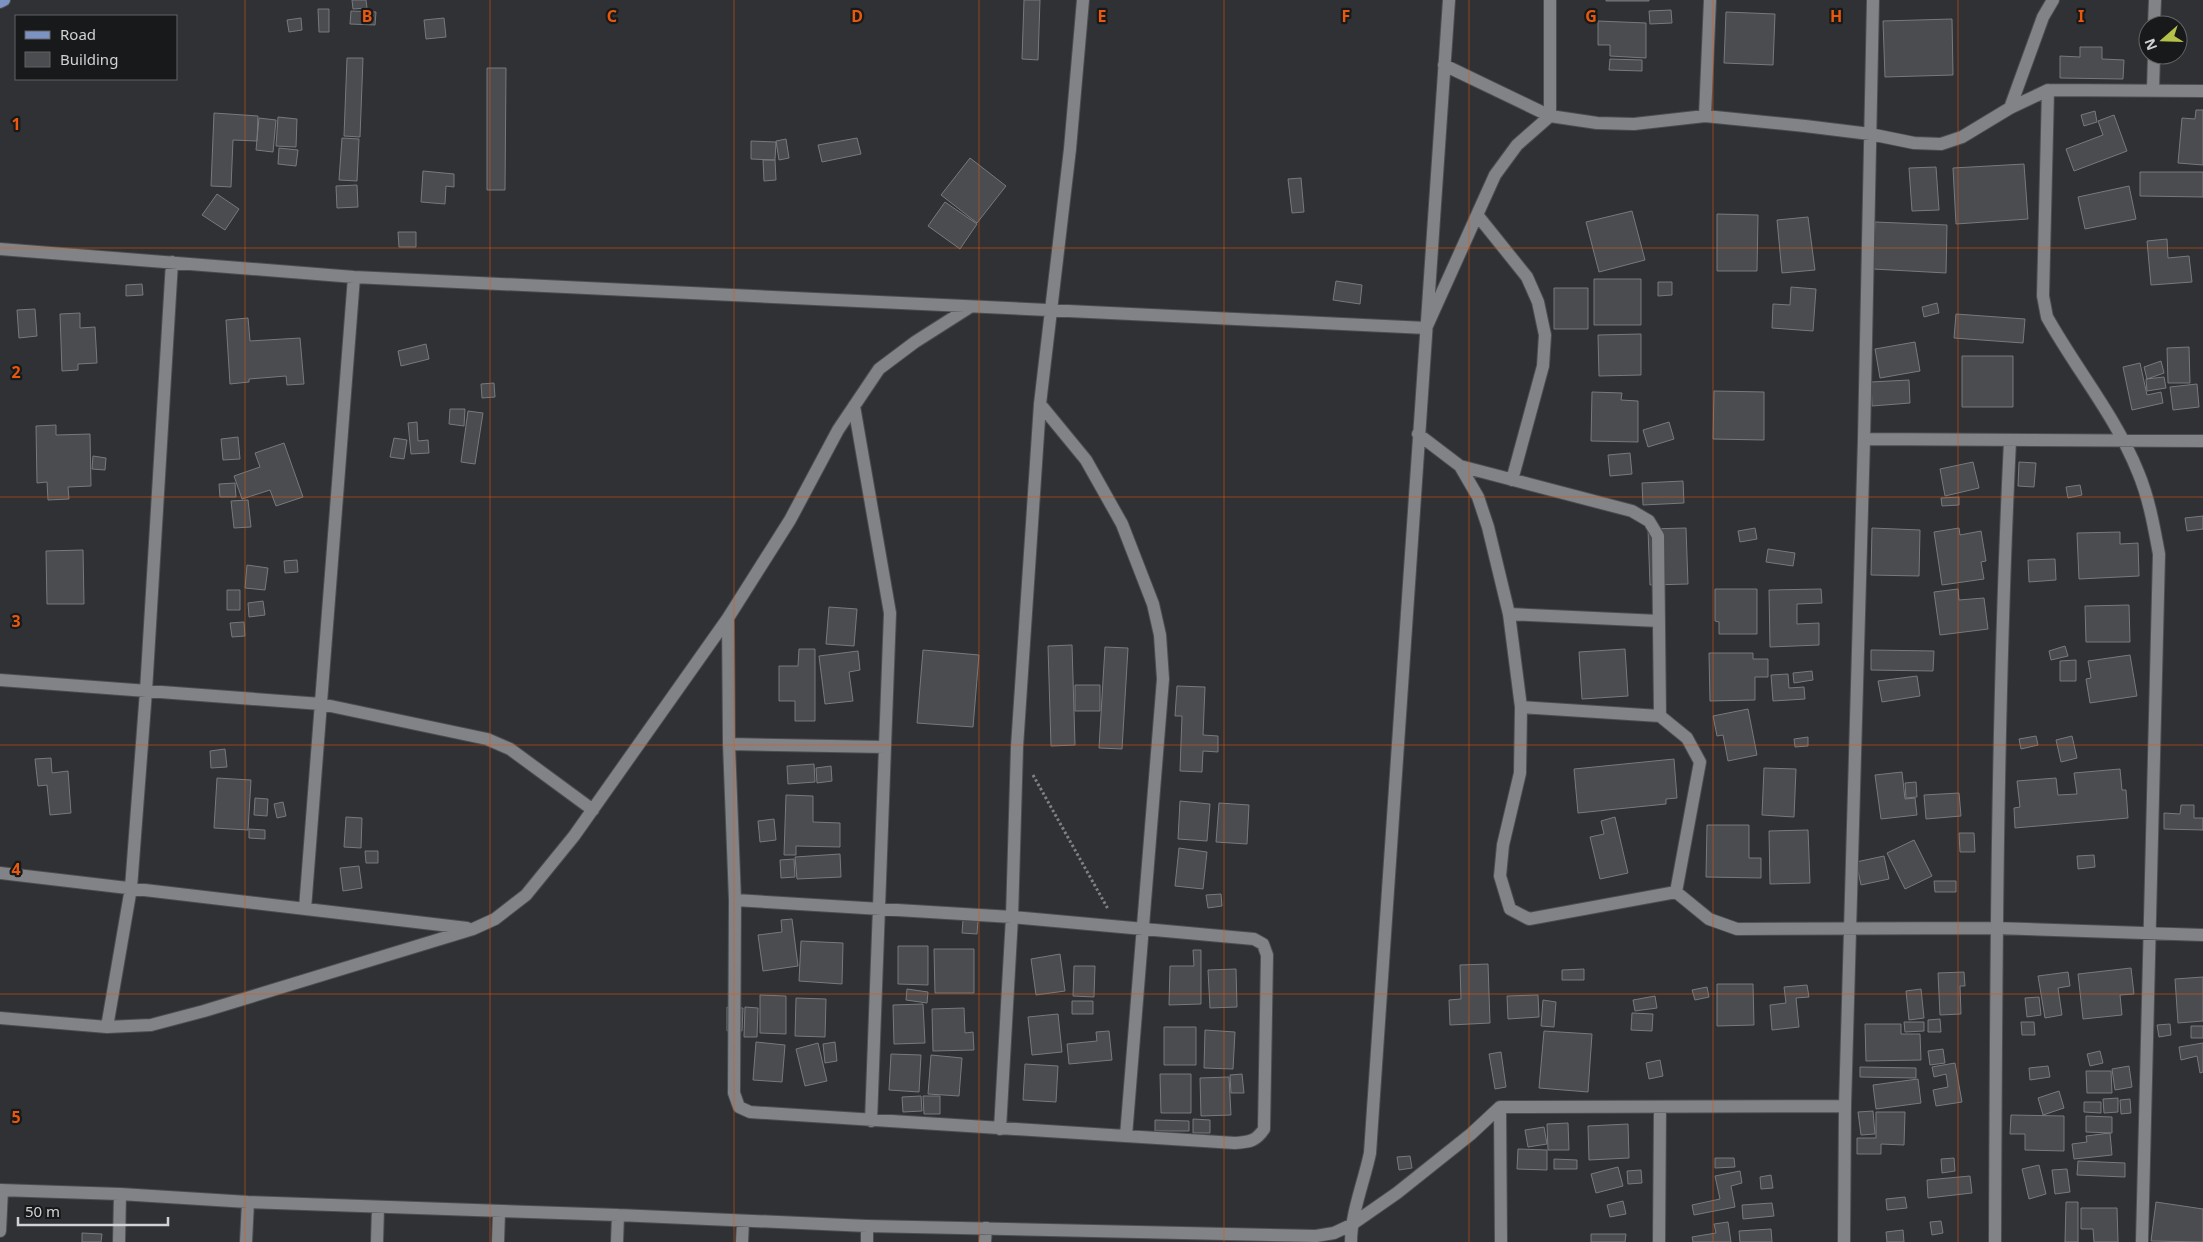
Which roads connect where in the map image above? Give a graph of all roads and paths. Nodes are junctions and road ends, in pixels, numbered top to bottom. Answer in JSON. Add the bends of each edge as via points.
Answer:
{"nodes":[{"id":1,"x":4,"y":0,"type":"edge"},
{"id":2,"x":1083,"y":0,"type":"edge"},
{"id":3,"x":1449,"y":0,"type":"edge"},
{"id":4,"x":1550,"y":0,"type":"edge"},
{"id":5,"x":1710,"y":0,"type":"edge"},
{"id":6,"x":1873,"y":0,"type":"edge"},
{"id":7,"x":2053,"y":0,"type":"edge"},
{"id":8,"x":2155,"y":0,"type":"edge"},
{"id":9,"x":0,"y":2,"type":"edge"},
{"id":10,"x":2154,"y":15,"type":"edge"},
{"id":11,"x":1444,"y":65,"type":"junction"},
{"id":12,"x":2154,"y":65,"type":"edge"},
{"id":13,"x":2048,"y":90,"type":"junction"},
{"id":14,"x":2153,"y":90,"type":"junction"},
{"id":15,"x":2203,"y":91,"type":"edge"},
{"id":16,"x":2010,"y":108,"type":"junction"},
{"id":17,"x":1550,"y":116,"type":"junction"},
{"id":18,"x":1705,"y":116,"type":"junction"},
{"id":19,"x":1870,"y":134,"type":"junction"},
{"id":20,"x":1478,"y":216,"type":"junction"},
{"id":21,"x":0,"y":249,"type":"edge"},
{"id":22,"x":172,"y":262,"type":"junction"},
{"id":23,"x":354,"y":277,"type":"junction"},
{"id":24,"x":970,"y":308,"type":"junction"},
{"id":25,"x":1052,"y":310,"type":"junction"},
{"id":26,"x":1426,"y":328,"type":"junction"},
{"id":27,"x":1040,"y":404,"type":"junction"},
{"id":28,"x":854,"y":406,"type":"junction"},
{"id":29,"x":1418,"y":434,"type":"junction"},
{"id":30,"x":1864,"y":439,"type":"junction"},
{"id":31,"x":2010,"y":441,"type":"junction"},
{"id":32,"x":2203,"y":441,"type":"edge"},
{"id":33,"x":2124,"y":442,"type":"junction"},
{"id":34,"x":1460,"y":466,"type":"junction"},
{"id":35,"x":1512,"y":480,"type":"junction"},
{"id":36,"x":1509,"y":614,"type":"junction"},
{"id":37,"x":728,"y":618,"type":"junction"},
{"id":38,"x":1659,"y":621,"type":"junction"},
{"id":39,"x":0,"y":680,"type":"edge"},
{"id":40,"x":146,"y":691,"type":"junction"},
{"id":41,"x":321,"y":704,"type":"junction"},
{"id":42,"x":1521,"y":707,"type":"junction"},
{"id":43,"x":1660,"y":716,"type":"junction"},
{"id":44,"x":729,"y":744,"type":"junction"},
{"id":45,"x":885,"y":747,"type":"junction"},
{"id":46,"x":1032,"y":773,"type":"dead end"},
{"id":47,"x":593,"y":810,"type":"junction"},
{"id":48,"x":0,"y":873,"type":"edge"},
{"id":49,"x":131,"y":888,"type":"junction"},
{"id":50,"x":1676,"y":892,"type":"junction"},
{"id":51,"x":735,"y":900,"type":"junction"},
{"id":52,"x":305,"y":909,"type":"junction"},
{"id":53,"x":878,"y":909,"type":"junction"},
{"id":54,"x":1012,"y":917,"type":"junction"},
{"id":55,"x":1118,"y":927,"type":"junction"},
{"id":56,"x":1849,"y":927,"type":"junction"},
{"id":57,"x":1996,"y":928,"type":"junction"},
{"id":58,"x":473,"y":929,"type":"junction"},
{"id":59,"x":1142,"y":930,"type":"junction"},
{"id":60,"x":2149,"y":934,"type":"junction"},
{"id":61,"x":2203,"y":935,"type":"edge"},
{"id":62,"x":0,"y":1018,"type":"edge"},
{"id":63,"x":107,"y":1027,"type":"junction"},
{"id":64,"x":1845,"y":1106,"type":"junction"},
{"id":65,"x":1500,"y":1107,"type":"junction"},
{"id":66,"x":1660,"y":1108,"type":"junction"},
{"id":67,"x":871,"y":1121,"type":"junction"},
{"id":68,"x":1000,"y":1129,"type":"junction"},
{"id":69,"x":1126,"y":1136,"type":"junction"},
{"id":70,"x":1,"y":1190,"type":"edge"},
{"id":71,"x":120,"y":1194,"type":"junction"},
{"id":72,"x":248,"y":1202,"type":"junction"},
{"id":73,"x":378,"y":1207,"type":"junction"},
{"id":74,"x":500,"y":1211,"type":"junction"},
{"id":75,"x":618,"y":1215,"type":"junction"},
{"id":76,"x":743,"y":1221,"type":"junction"},
{"id":77,"x":867,"y":1226,"type":"junction"},
{"id":78,"x":1351,"y":1226,"type":"junction"},
{"id":79,"x":986,"y":1228,"type":"junction"},
{"id":80,"x":0,"y":1231,"type":"edge"},
{"id":81,"x":1116,"y":1237,"type":"edge"},
{"id":82,"x":1315,"y":1239,"type":"edge"},
{"id":83,"x":118,"y":1242,"type":"edge"},
{"id":84,"x":246,"y":1242,"type":"edge"},
{"id":85,"x":377,"y":1242,"type":"edge"},
{"id":86,"x":498,"y":1242,"type":"edge"},
{"id":87,"x":617,"y":1242,"type":"edge"},
{"id":88,"x":742,"y":1242,"type":"edge"},
{"id":89,"x":867,"y":1242,"type":"edge"},
{"id":90,"x":985,"y":1242,"type":"edge"},
{"id":91,"x":1351,"y":1242,"type":"edge"},
{"id":92,"x":1501,"y":1242,"type":"edge"},
{"id":93,"x":1659,"y":1242,"type":"edge"},
{"id":94,"x":1844,"y":1242,"type":"edge"},
{"id":95,"x":1994,"y":1242,"type":"edge"},
{"id":96,"x":2142,"y":1242,"type":"edge"}],
"edges":[{"from":1,"to":9,"type":"main road"},
{"from":2,"to":25,"type":"street"},
{"from":3,"to":11,"type":"street"},
{"from":4,"to":17,"type":"street"},
{"from":5,"to":18,"type":"street"},
{"from":6,"to":19,"type":"street"},
{"from":7,"to":16,"type":"street","via":[[2043,16]]},
{"from":8,"to":10,"type":"street"},
{"from":11,"to":17,"type":"street"},
{"from":11,"to":26,"type":"street"},
{"from":12,"to":14,"type":"street"},
{"from":13,"to":14,"type":"street"},
{"from":13,"to":16,"type":"street"},
{"from":13,"to":33,"type":"street","via":[[2043,296],[2046,317]]},
{"from":14,"to":15,"type":"street"},
{"from":16,"to":19,"type":"street","via":[[1962,137],[1941,144],[1914,143]]},
{"from":17,"to":18,"type":"street","via":[[1597,123],[1634,124]]},
{"from":17,"to":20,"type":"street","via":[[1517,146],[1495,175]]},
{"from":18,"to":19,"type":"street"},
{"from":19,"to":30,"type":"street"},
{"from":20,"to":26,"type":"street"},
{"from":20,"to":35,"type":"street","via":[[1527,278],[1538,302],[1545,334],[1543,366]]},
{"from":21,"to":22,"type":"street"},
{"from":22,"to":23,"type":"street"},
{"from":22,"to":40,"type":"street"},
{"from":23,"to":24,"type":"street"},
{"from":23,"to":41,"type":"street"},
{"from":24,"to":25,"type":"street"},
{"from":24,"to":28,"type":"street","via":[[879,369]]},
{"from":25,"to":26,"type":"street"},
{"from":25,"to":27,"type":"street"},
{"from":26,"to":29,"type":"street"},
{"from":27,"to":54,"type":"street","via":[[1017,748]]},
{"from":27,"to":59,"type":"street","via":[[1086,460],[1122,524],[1153,604],[1160,635],[1163,679]]},
{"from":28,"to":37,"type":"street","via":[[790,520]]},
{"from":28,"to":45,"type":"street","via":[[890,613]]},
{"from":29,"to":34,"type":"street"},
{"from":29,"to":78,"type":"street","via":[[1370,1153]]},
{"from":30,"to":31,"type":"street"},
{"from":30,"to":56,"type":"street"},
{"from":31,"to":33,"type":"street"},
{"from":31,"to":57,"type":"street"},
{"from":32,"to":33,"type":"street"},
{"from":33,"to":60,"type":"street","via":[[2139,473],[2159,554]]},
{"from":34,"to":35,"type":"street"},
{"from":34,"to":36,"type":"street","via":[[1478,497]]},
{"from":35,"to":38,"type":"street","via":[[1632,511],[1649,521],[1658,536]]},
{"from":36,"to":38,"type":"street"},
{"from":36,"to":42,"type":"street"},
{"from":37,"to":44,"type":"street"},
{"from":37,"to":47,"type":"street"},
{"from":38,"to":43,"type":"street"},
{"from":39,"to":40,"type":"street"},
{"from":40,"to":41,"type":"street"},
{"from":40,"to":49,"type":"street"},
{"from":41,"to":47,"type":"street","via":[[487,739],[510,749]]},
{"from":41,"to":52,"type":"street"},
{"from":42,"to":43,"type":"street"},
{"from":42,"to":50,"type":"street","via":[[1520,773],[1502,845],[1500,876],[1510,909],[1529,919]]},
{"from":43,"to":50,"type":"street","via":[[1686,738],[1700,762]]},
{"from":44,"to":45,"type":"street"},
{"from":44,"to":51,"type":"street"},
{"from":45,"to":53,"type":"street"},
{"from":46,"to":55,"type":"path"},
{"from":47,"to":58,"type":"street","via":[[526,895],[495,919]]},
{"from":48,"to":49,"type":"street"},
{"from":49,"to":52,"type":"street"},
{"from":49,"to":63,"type":"street"},
{"from":50,"to":56,"type":"street","via":[[1709,919],[1737,929]]},
{"from":51,"to":53,"type":"street"},
{"from":51,"to":67,"type":"street","via":[[734,1093],[739,1107],[750,1112]]},
{"from":52,"to":58,"type":"street"},
{"from":53,"to":54,"type":"street"},
{"from":53,"to":67,"type":"street"},
{"from":54,"to":55,"type":"street"},
{"from":54,"to":68,"type":"street"},
{"from":55,"to":59,"type":"street"},
{"from":56,"to":57,"type":"street"},
{"from":56,"to":64,"type":"street"},
{"from":57,"to":60,"type":"street"},
{"from":57,"to":95,"type":"street"},
{"from":58,"to":63,"type":"street","via":[[195,1014],[151,1025]]},
{"from":59,"to":69,"type":"street"},
{"from":59,"to":69,"type":"street","via":[[1254,939],[1263,944],[1266,955],[1264,1129],[1258,1138],[1236,1143]]},
{"from":60,"to":61,"type":"street"},
{"from":60,"to":96,"type":"street"},
{"from":62,"to":63,"type":"street"},
{"from":64,"to":66,"type":"street"},
{"from":64,"to":94,"type":"street"},
{"from":65,"to":66,"type":"street"},
{"from":65,"to":78,"type":"street","via":[[1431,1167]]},
{"from":65,"to":92,"type":"street"},
{"from":66,"to":93,"type":"street"},
{"from":67,"to":68,"type":"street"},
{"from":68,"to":69,"type":"street"},
{"from":70,"to":71,"type":"street"},
{"from":70,"to":80,"type":"street"},
{"from":71,"to":72,"type":"street"},
{"from":71,"to":83,"type":"street"},
{"from":72,"to":73,"type":"street"},
{"from":72,"to":84,"type":"street"},
{"from":73,"to":74,"type":"street"},
{"from":73,"to":85,"type":"street"},
{"from":74,"to":75,"type":"street"},
{"from":74,"to":86,"type":"street"},
{"from":75,"to":76,"type":"street"},
{"from":75,"to":87,"type":"street"},
{"from":76,"to":77,"type":"street"},
{"from":76,"to":88,"type":"street"},
{"from":77,"to":79,"type":"street"},
{"from":77,"to":89,"type":"street"},
{"from":78,"to":82,"type":"street"},
{"from":78,"to":91,"type":"street"},
{"from":79,"to":81,"type":"street"},
{"from":79,"to":90,"type":"street"},
{"from":81,"to":82,"type":"street"}]}
